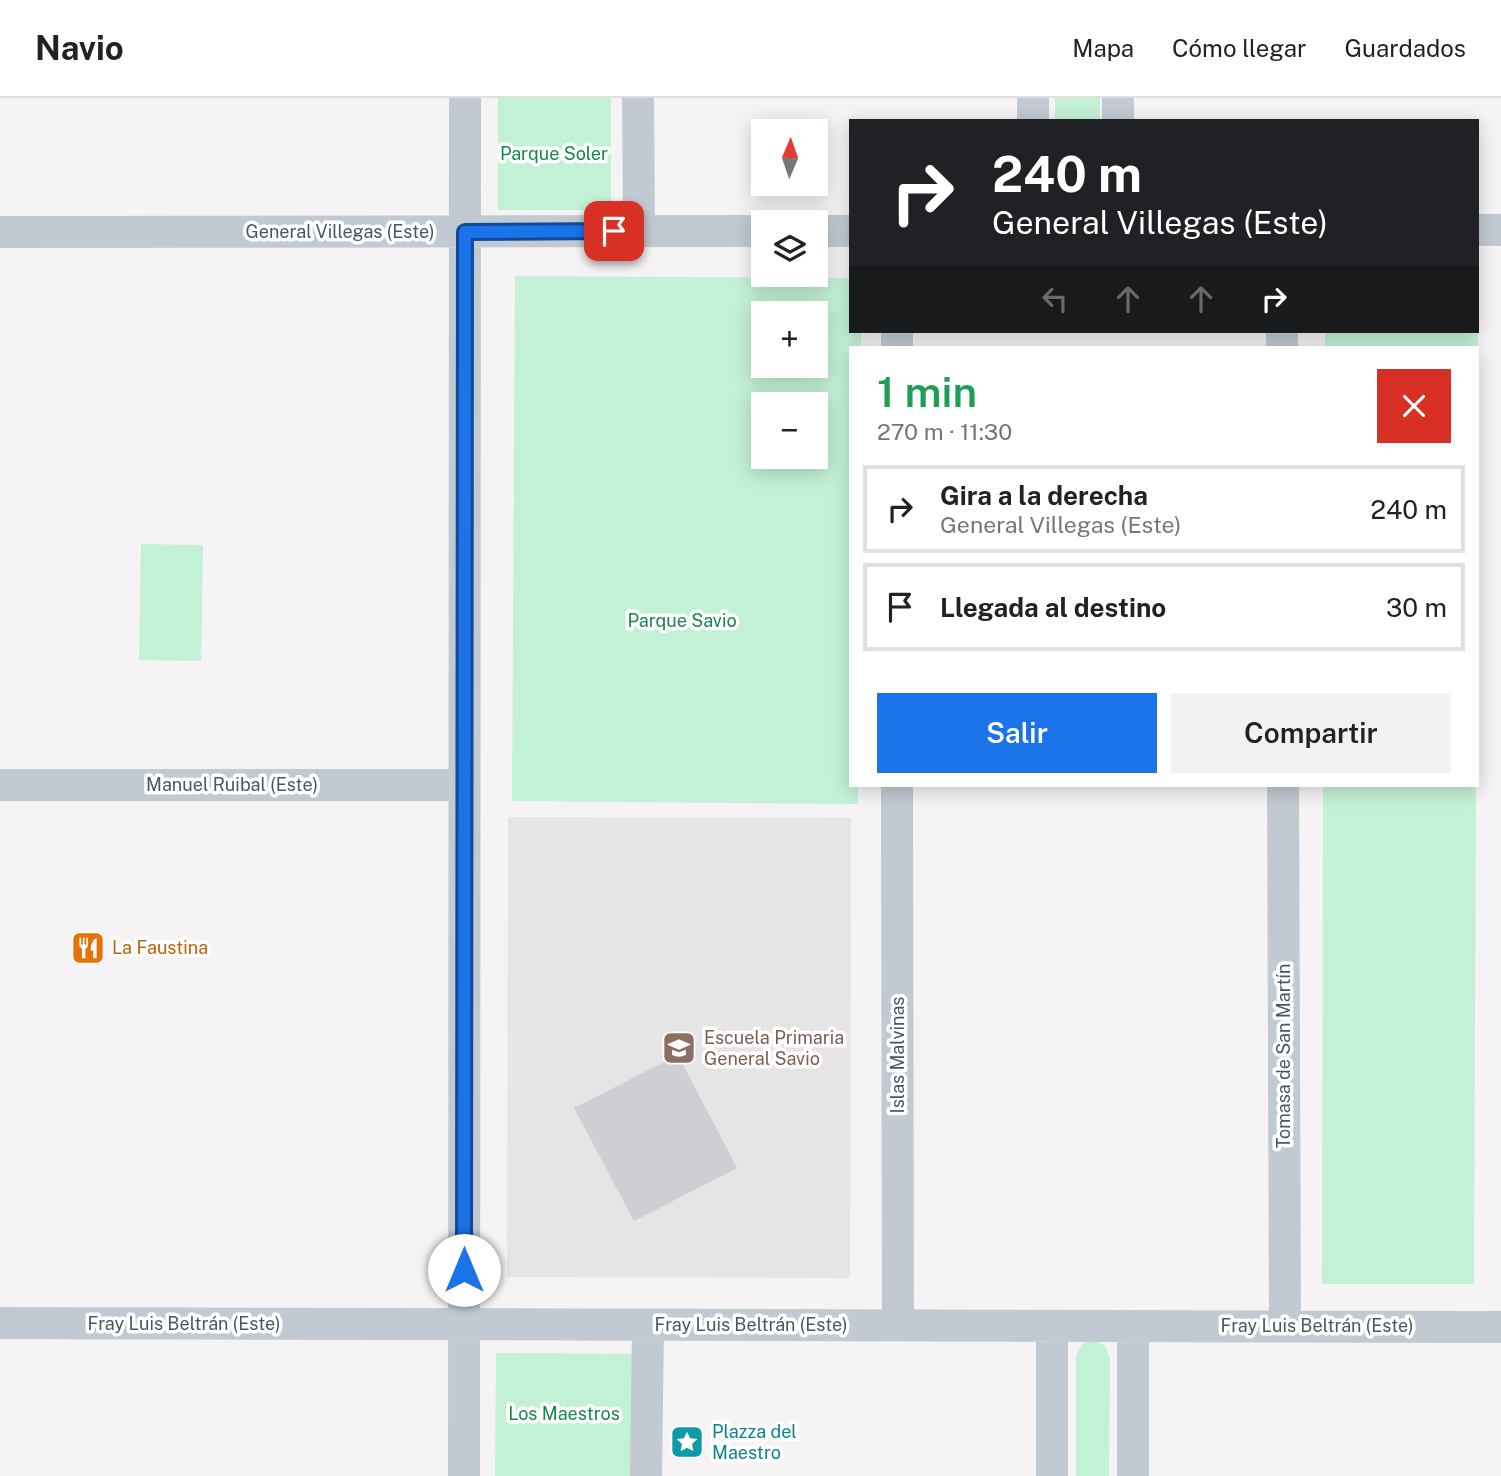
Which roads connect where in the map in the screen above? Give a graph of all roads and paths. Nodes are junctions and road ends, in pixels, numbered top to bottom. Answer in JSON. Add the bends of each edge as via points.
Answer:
{"nodes":[{"id":1,"x":465,"y":98,"type":"edge"},
{"id":2,"x":638,"y":98,"type":"edge"},
{"id":3,"x":1033,"y":98,"type":"edge"},
{"id":4,"x":1118,"y":98,"type":"edge"},
{"id":5,"x":1033,"y":119,"type":"edge"},
{"id":6,"x":1118,"y":119,"type":"edge"},
{"id":7,"x":1479,"y":230,"type":"edge"},
{"id":8,"x":1501,"y":230,"type":"edge"},
{"id":9,"x":639,"y":231,"type":"junction"},
{"id":10,"x":751,"y":231,"type":"edge"},
{"id":11,"x":828,"y":231,"type":"edge"},
{"id":12,"x":849,"y":231,"type":"edge"},
{"id":13,"x":0,"y":232,"type":"edge"},
{"id":14,"x":465,"y":232,"type":"junction"},
{"id":15,"x":0,"y":785,"type":"edge"},
{"id":16,"x":464,"y":785,"type":"junction"},
{"id":17,"x":897,"y":787,"type":"edge"},
{"id":18,"x":1283,"y":787,"type":"edge"},
{"id":19,"x":0,"y":1323,"type":"edge"},
{"id":20,"x":464,"y":1324,"type":"junction"},
{"id":21,"x":648,"y":1325,"type":"junction"},
{"id":22,"x":898,"y":1325,"type":"junction"},
{"id":23,"x":1052,"y":1326,"type":"junction"},
{"id":24,"x":1133,"y":1326,"type":"junction"},
{"id":25,"x":1285,"y":1326,"type":"junction"},
{"id":26,"x":1501,"y":1327,"type":"edge"},
{"id":27,"x":464,"y":1476,"type":"edge"},
{"id":28,"x":646,"y":1476,"type":"edge"},
{"id":29,"x":1052,"y":1476,"type":"edge"},
{"id":30,"x":1133,"y":1476,"type":"edge"}],
"edges":[{"from":1,"to":14,"type":"street"},
{"from":2,"to":9,"type":"street"},
{"from":3,"to":5,"type":"street"},
{"from":4,"to":6,"type":"street"},
{"from":7,"to":8,"type":"street"},
{"from":9,"to":10,"type":"street","name":"General Villegas (Este)"},
{"from":9,"to":14,"type":"street","name":"General Villegas (Este)"},
{"from":11,"to":12,"type":"street"},
{"from":13,"to":14,"type":"street","name":"General Villegas (Este)"},
{"from":14,"to":16,"type":"street"},
{"from":15,"to":16,"type":"street","name":"Manuel Ruibal (Este)"},
{"from":16,"to":20,"type":"street"},
{"from":17,"to":22,"type":"street","name":"Islas Malvinas"},
{"from":18,"to":25,"type":"street","name":"Tomasa de San Martín"},
{"from":19,"to":20,"type":"street","name":"Fray Luis Beltrán (Este)"},
{"from":20,"to":21,"type":"street","name":"Fray Luis Beltrán (Este)"},
{"from":20,"to":27,"type":"street"},
{"from":21,"to":22,"type":"street","name":"Fray Luis Beltrán (Este)"},
{"from":21,"to":28,"type":"street"},
{"from":22,"to":23,"type":"street","name":"Fray Luis Beltrán (Este)"},
{"from":23,"to":24,"type":"street","name":"Fray Luis Beltrán (Este)"},
{"from":23,"to":29,"type":"street"},
{"from":24,"to":25,"type":"street","name":"Fray Luis Beltrán (Este)"},
{"from":24,"to":30,"type":"street"},
{"from":25,"to":26,"type":"street","name":"Fray Luis Beltrán (Este)"}]}
